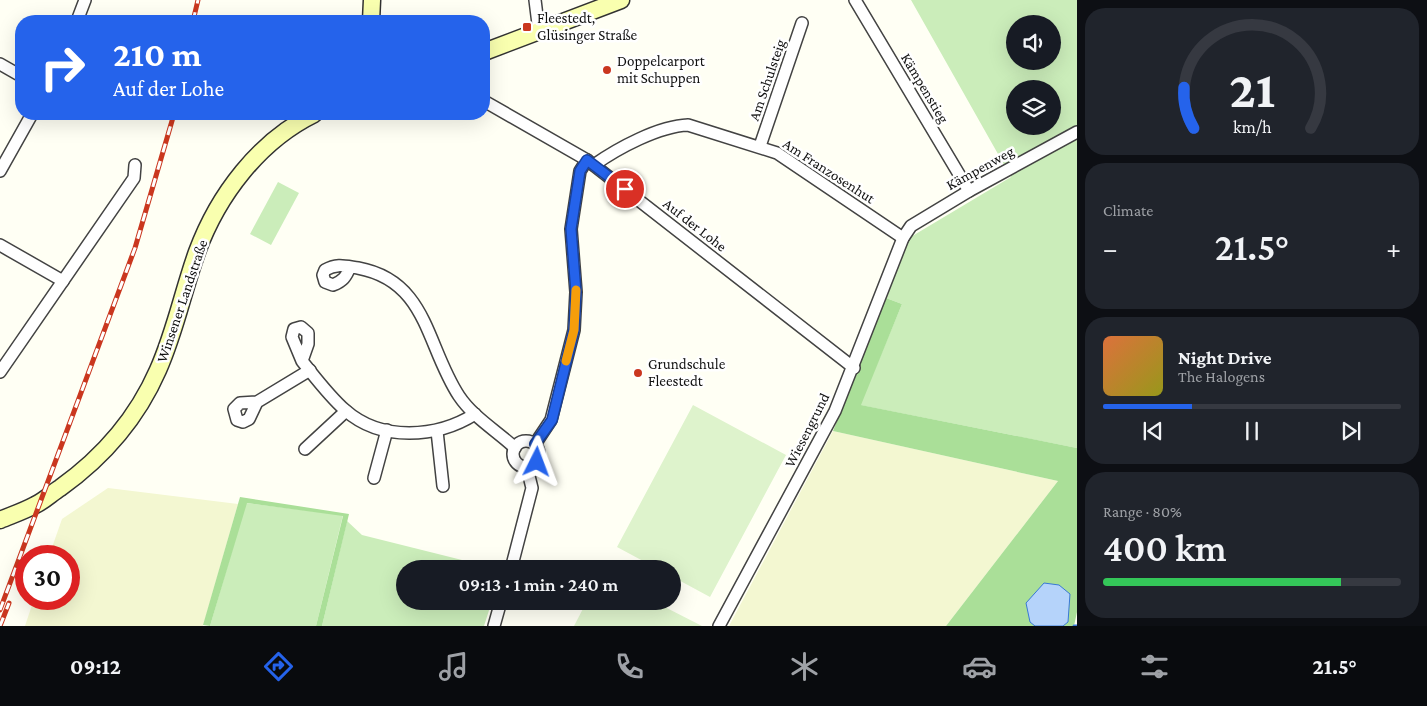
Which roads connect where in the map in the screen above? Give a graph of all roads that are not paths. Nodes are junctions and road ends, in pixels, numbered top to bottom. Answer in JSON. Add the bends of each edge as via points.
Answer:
{"nodes":[{"id":1,"x":85,"y":0,"type":"edge"},
{"id":2,"x":372,"y":0,"type":"edge"},
{"id":3,"x":535,"y":0,"type":"edge"},
{"id":4,"x":621,"y":0,"type":"edge"},
{"id":5,"x":855,"y":0,"type":"edge"},
{"id":6,"x":79,"y":15,"type":"edge"},
{"id":7,"x":371,"y":15,"type":"edge"},
{"id":8,"x":802,"y":23,"type":"dead end"},
{"id":9,"x":539,"y":32,"type":"junction"},
{"id":10,"x":490,"y":50,"type":"edge"},
{"id":11,"x":0,"y":64,"type":"edge"},
{"id":12,"x":15,"y":73,"type":"edge"},
{"id":13,"x":490,"y":104,"type":"edge"},
{"id":14,"x":29,"y":120,"type":"edge"},
{"id":15,"x":300,"y":120,"type":"edge"},
{"id":16,"x":1077,"y":132,"type":"edge"},
{"id":17,"x":760,"y":146,"type":"junction"},
{"id":18,"x":590,"y":162,"type":"junction"},
{"id":19,"x":135,"y":165,"type":"dead end"},
{"id":20,"x":0,"y":171,"type":"edge"},
{"id":21,"x":969,"y":191,"type":"junction"},
{"id":22,"x":903,"y":238,"type":"junction"},
{"id":23,"x":0,"y":245,"type":"edge"},
{"id":24,"x":350,"y":267,"type":"dead end"},
{"id":25,"x":63,"y":281,"type":"junction"},
{"id":26,"x":302,"y":361,"type":"dead end"},
{"id":27,"x":854,"y":368,"type":"junction"},
{"id":28,"x":310,"y":370,"type":"junction"},
{"id":29,"x":0,"y":372,"type":"edge"},
{"id":30,"x":257,"y":402,"type":"dead end"},
{"id":31,"x":346,"y":411,"type":"junction"},
{"id":32,"x":475,"y":414,"type":"junction"},
{"id":33,"x":387,"y":430,"type":"junction"},
{"id":34,"x":437,"y":430,"type":"junction"},
{"id":35,"x":535,"y":444,"type":"junction"},
{"id":36,"x":515,"y":448,"type":"junction"},
{"id":37,"x":305,"y":449,"type":"dead end"},
{"id":38,"x":527,"y":468,"type":"junction"},
{"id":39,"x":374,"y":478,"type":"dead end"},
{"id":40,"x":443,"y":486,"type":"dead end"},
{"id":41,"x":0,"y":520,"type":"edge"},
{"id":42,"x":513,"y":560,"type":"edge"},
{"id":43,"x":498,"y":610,"type":"edge"},
{"id":44,"x":494,"y":626,"type":"edge"},
{"id":45,"x":720,"y":626,"type":"edge"}],
"edges":[{"from":1,"to":6,"type":"street"},
{"from":2,"to":7,"type":"street"},
{"from":3,"to":9,"type":"street"},
{"from":4,"to":9,"type":"street"},
{"from":5,"to":21,"type":"street","name":"Kämpenstieg"},
{"from":8,"to":17,"type":"street","name":"Am Schulsteig"},
{"from":9,"to":10,"type":"street"},
{"from":11,"to":12,"type":"street"},
{"from":13,"to":18,"type":"street","name":"Auf der Lohe"},
{"from":14,"to":20,"type":"street"},
{"from":15,"to":41,"type":"street","name":"Winsener Landstraße","via":[[276,138],[223,197],[197,252],[158,372],[120,432],[92,463],[36,505]]},
{"from":16,"to":21,"type":"street","name":"Kämpenweg"},
{"from":17,"to":18,"type":"street","name":"Am Franzosenhut","via":[[688,125],[674,126]]},
{"from":17,"to":22,"type":"street","name":"Am Franzosenhut","via":[[777,153]]},
{"from":18,"to":27,"type":"street","name":"Auf der Lohe"},
{"from":18,"to":35,"type":"street","via":[[580,171],[571,229],[576,292],[574,330],[552,420]]},
{"from":19,"to":25,"type":"street","via":[[134,178]]},
{"from":21,"to":22,"type":"street","name":"Kämpenweg","via":[[911,226]]},
{"from":22,"to":27,"type":"street","name":"Wiesengrund"},
{"from":23,"to":25,"type":"street"},
{"from":24,"to":32,"type":"street","via":[[375,271],[405,290],[422,317],[460,397]]},
{"from":25,"to":29,"type":"street"},
{"from":26,"to":28,"type":"street"},
{"from":27,"to":45,"type":"street","name":"Wiesengrund","via":[[835,411]]},
{"from":28,"to":30,"type":"street"},
{"from":28,"to":31,"type":"street"},
{"from":31,"to":33,"type":"street"},
{"from":31,"to":37,"type":"street"},
{"from":32,"to":34,"type":"street","via":[[459,424]]},
{"from":32,"to":36,"type":"street"},
{"from":33,"to":34,"type":"street","via":[[410,433]]},
{"from":33,"to":39,"type":"street"},
{"from":34,"to":40,"type":"street"},
{"from":35,"to":36,"type":"street","via":[[524,441]]},
{"from":35,"to":38,"type":"street","via":[[539,459]]},
{"from":36,"to":38,"type":"street","via":[[514,459],[521,467]]},
{"from":38,"to":42,"type":"street","via":[[532,488]]},
{"from":43,"to":44,"type":"street"}]}
